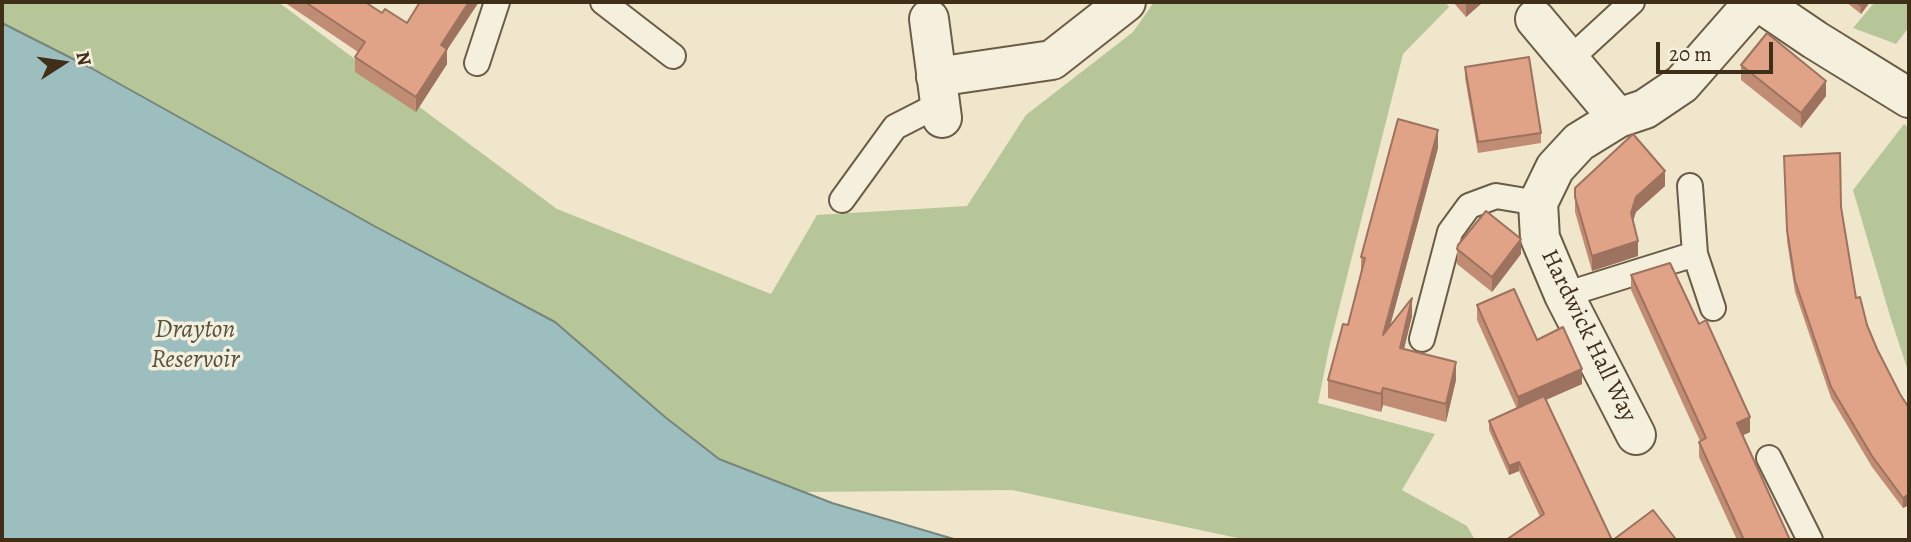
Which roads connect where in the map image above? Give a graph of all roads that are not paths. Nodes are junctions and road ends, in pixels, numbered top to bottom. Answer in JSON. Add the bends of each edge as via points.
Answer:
{"nodes":[{"id":1,"x":603,"y":2,"type":"edge"},
{"id":2,"x":1126,"y":2,"type":"edge"},
{"id":3,"x":1632,"y":2,"type":"edge"},
{"id":4,"x":1756,"y":2,"type":"edge"},
{"id":5,"x":502,"y":3,"type":"edge"},
{"id":6,"x":927,"y":11,"type":"edge"},
{"id":7,"x":1535,"y":19,"type":"dead end"},
{"id":8,"x":673,"y":56,"type":"dead end"},
{"id":9,"x":1570,"y":59,"type":"junction"},
{"id":10,"x":477,"y":63,"type":"dead end"},
{"id":11,"x":1909,"y":99,"type":"edge"},
{"id":12,"x":939,"y":100,"type":"junction"},
{"id":13,"x":1618,"y":118,"type":"junction"},
{"id":14,"x":1690,"y":186,"type":"dead end"},
{"id":15,"x":842,"y":200,"type":"dead end"},
{"id":16,"x":1538,"y":203,"type":"junction"},
{"id":17,"x":1695,"y":254,"type":"junction"},
{"id":18,"x":1564,"y":295,"type":"junction"},
{"id":19,"x":1713,"y":308,"type":"dead end"},
{"id":20,"x":1422,"y":340,"type":"dead end"},
{"id":21,"x":1636,"y":435,"type":"dead end"},
{"id":22,"x":1769,"y":458,"type":"dead end"},
{"id":23,"x":1810,"y":540,"type":"edge"}],
"edges":[{"from":1,"to":8,"type":"lane"},
{"from":2,"to":12,"type":"street","via":[[1052,60]]},
{"from":3,"to":9,"type":"lane"},
{"from":4,"to":11,"type":"street"},
{"from":4,"to":13,"type":"street","name":"Hardwick Hall Way","via":[[1682,84],[1645,109]]},
{"from":5,"to":10,"type":"lane"},
{"from":6,"to":12,"type":"street"},
{"from":7,"to":9,"type":"street"},
{"from":9,"to":13,"type":"street"},
{"from":12,"to":15,"type":"lane","via":[[895,127]]},
{"from":13,"to":16,"type":"street","name":"Hardwick Hall Way","via":[[1579,142],[1555,168]]},
{"from":14,"to":17,"type":"lane"},
{"from":16,"to":18,"type":"street","name":"Hardwick Hall Way","via":[[1540,238]]},
{"from":16,"to":20,"type":"lane","via":[[1496,196],[1469,206],[1450,232]]},
{"from":17,"to":18,"type":"lane"},
{"from":17,"to":19,"type":"lane"},
{"from":18,"to":21,"type":"street","name":"Hardwick Hall Way"},
{"from":22,"to":23,"type":"lane"}]}
